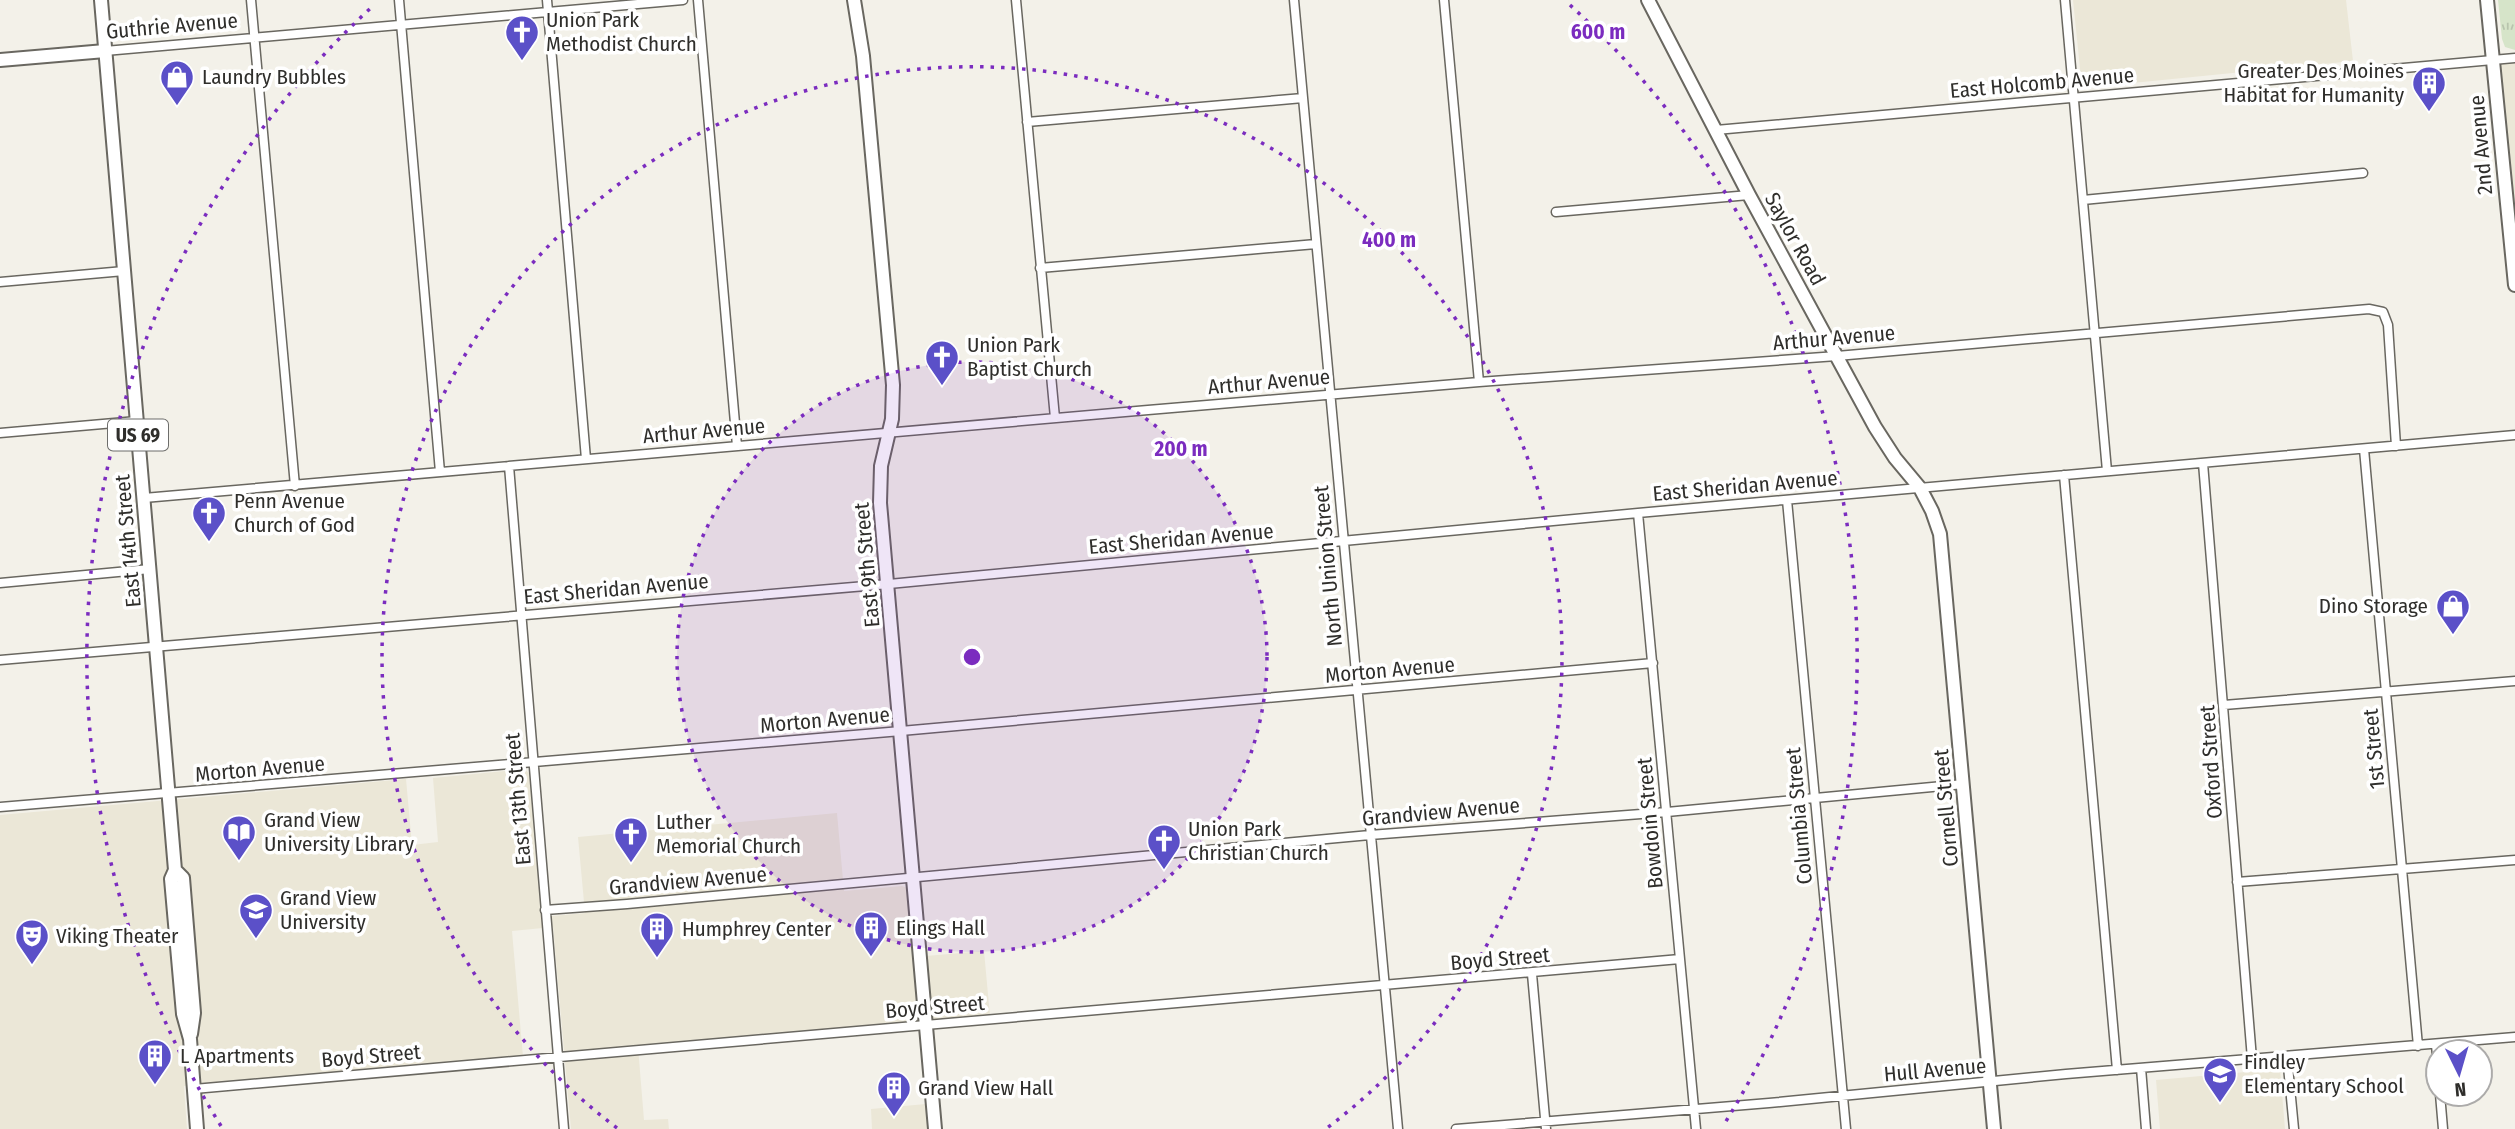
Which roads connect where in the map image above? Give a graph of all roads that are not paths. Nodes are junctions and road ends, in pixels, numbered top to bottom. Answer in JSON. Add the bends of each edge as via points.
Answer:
{"nodes":[{"id":1,"x":101,"y":0,"type":"edge"},
{"id":2,"x":251,"y":0,"type":"edge"},
{"id":3,"x":399,"y":0,"type":"edge"},
{"id":4,"x":547,"y":0,"type":"edge"},
{"id":5,"x":683,"y":0,"type":"edge"},
{"id":6,"x":698,"y":0,"type":"edge"},
{"id":7,"x":854,"y":0,"type":"edge"},
{"id":8,"x":1016,"y":0,"type":"edge"},
{"id":9,"x":1294,"y":0,"type":"edge"},
{"id":10,"x":1444,"y":0,"type":"edge"},
{"id":11,"x":1648,"y":0,"type":"edge"},
{"id":12,"x":2065,"y":0,"type":"edge"},
{"id":13,"x":2487,"y":0,"type":"edge"},
{"id":14,"x":548,"y":12,"type":"junction"},
{"id":15,"x":401,"y":24,"type":"junction"},
{"id":16,"x":255,"y":38,"type":"junction"},
{"id":17,"x":105,"y":51,"type":"junction"},
{"id":18,"x":2515,"y":58,"type":"edge"},
{"id":19,"x":0,"y":60,"type":"edge"},
{"id":20,"x":2493,"y":60,"type":"junction"},
{"id":21,"x":1303,"y":98,"type":"junction"},
{"id":22,"x":2074,"y":98,"type":"junction"},
{"id":23,"x":1027,"y":122,"type":"junction"},
{"id":24,"x":1716,"y":130,"type":"junction"},
{"id":25,"x":2363,"y":173,"type":"dead end"},
{"id":26,"x":1749,"y":195,"type":"junction"},
{"id":27,"x":2083,"y":200,"type":"junction"},
{"id":28,"x":1556,"y":212,"type":"dead end"},
{"id":29,"x":1316,"y":244,"type":"junction"},
{"id":30,"x":1040,"y":268,"type":"junction"},
{"id":31,"x":124,"y":271,"type":"junction"},
{"id":32,"x":0,"y":282,"type":"edge"},
{"id":33,"x":2515,"y":285,"type":"edge"},
{"id":34,"x":2095,"y":333,"type":"junction"},
{"id":35,"x":1837,"y":356,"type":"junction"},
{"id":36,"x":1479,"y":382,"type":"junction"},
{"id":37,"x":1330,"y":395,"type":"junction"},
{"id":38,"x":1055,"y":418,"type":"junction"},
{"id":39,"x":137,"y":421,"type":"junction"},
{"id":40,"x":0,"y":433,"type":"edge"},
{"id":41,"x":890,"y":434,"type":"junction"},
{"id":42,"x":2515,"y":435,"type":"edge"},
{"id":43,"x":737,"y":446,"type":"junction"},
{"id":44,"x":2396,"y":446,"type":"junction"},
{"id":45,"x":2364,"y":449,"type":"junction"},
{"id":46,"x":586,"y":459,"type":"junction"},
{"id":47,"x":2203,"y":463,"type":"junction"},
{"id":48,"x":509,"y":466,"type":"junction"},
{"id":49,"x":2107,"y":471,"type":"junction"},
{"id":50,"x":440,"y":472,"type":"junction"},
{"id":51,"x":2064,"y":475,"type":"junction"},
{"id":52,"x":295,"y":486,"type":"junction"},
{"id":53,"x":1920,"y":488,"type":"junction"},
{"id":54,"x":144,"y":498,"type":"junction"},
{"id":55,"x":1787,"y":500,"type":"junction"},
{"id":56,"x":1638,"y":513,"type":"junction"},
{"id":57,"x":1343,"y":542,"type":"junction"},
{"id":58,"x":150,"y":569,"type":"junction"},
{"id":59,"x":0,"y":583,"type":"edge"},
{"id":60,"x":889,"y":584,"type":"junction"},
{"id":61,"x":521,"y":614,"type":"junction"},
{"id":62,"x":156,"y":646,"type":"junction"},
{"id":63,"x":0,"y":660,"type":"edge"},
{"id":64,"x":1653,"y":663,"type":"junction"},
{"id":65,"x":2515,"y":681,"type":"edge"},
{"id":66,"x":1357,"y":691,"type":"junction"},
{"id":67,"x":2386,"y":691,"type":"junction"},
{"id":68,"x":2224,"y":705,"type":"junction"},
{"id":69,"x":901,"y":731,"type":"junction"},
{"id":70,"x":532,"y":761,"type":"junction"},
{"id":71,"x":1964,"y":784,"type":"junction"},
{"id":72,"x":169,"y":794,"type":"junction"},
{"id":73,"x":1814,"y":797,"type":"junction"},
{"id":74,"x":0,"y":807,"type":"edge"},
{"id":75,"x":1667,"y":812,"type":"junction"},
{"id":76,"x":1370,"y":835,"type":"junction"},
{"id":77,"x":2515,"y":860,"type":"edge"},
{"id":78,"x":2402,"y":869,"type":"junction"},
{"id":79,"x":913,"y":878,"type":"junction"},
{"id":80,"x":2237,"y":882,"type":"junction"},
{"id":81,"x":545,"y":910,"type":"junction"},
{"id":82,"x":1680,"y":960,"type":"junction"},
{"id":83,"x":1532,"y":974,"type":"junction"},
{"id":84,"x":1384,"y":986,"type":"junction"},
{"id":85,"x":926,"y":1025,"type":"junction"},
{"id":86,"x":2515,"y":1037,"type":"edge"},
{"id":87,"x":2494,"y":1039,"type":"edge"},
{"id":88,"x":2418,"y":1046,"type":"junction"},
{"id":89,"x":2424,"y":1046,"type":"edge"},
{"id":90,"x":2287,"y":1056,"type":"junction"},
{"id":91,"x":558,"y":1058,"type":"junction"},
{"id":92,"x":2252,"y":1059,"type":"junction"},
{"id":93,"x":2141,"y":1068,"type":"junction"},
{"id":94,"x":2118,"y":1070,"type":"junction"},
{"id":95,"x":1990,"y":1082,"type":"junction"},
{"id":96,"x":194,"y":1089,"type":"junction"},
{"id":97,"x":1843,"y":1095,"type":"junction"},
{"id":98,"x":2441,"y":1108,"type":"edge"},
{"id":99,"x":1694,"y":1109,"type":"junction"},
{"id":100,"x":1545,"y":1125,"type":"edge"},
{"id":101,"x":197,"y":1129,"type":"edge"},
{"id":102,"x":564,"y":1129,"type":"edge"},
{"id":103,"x":935,"y":1129,"type":"edge"},
{"id":104,"x":1398,"y":1129,"type":"edge"},
{"id":105,"x":1456,"y":1129,"type":"edge"},
{"id":106,"x":1696,"y":1129,"type":"edge"},
{"id":107,"x":1846,"y":1129,"type":"edge"},
{"id":108,"x":1994,"y":1129,"type":"edge"},
{"id":109,"x":2146,"y":1129,"type":"edge"},
{"id":110,"x":2294,"y":1129,"type":"edge"},
{"id":111,"x":2443,"y":1129,"type":"edge"}],
"edges":[{"from":1,"to":17,"type":"street","name":"East 14th Street","number":"US 69"},
{"from":2,"to":16,"type":"street"},
{"from":3,"to":15,"type":"street"},
{"from":4,"to":14,"type":"street"},
{"from":5,"to":14,"type":"street","name":"Guthrie Avenue"},
{"from":6,"to":43,"type":"street"},
{"from":7,"to":41,"type":"street","name":"East 9th Street","via":[[889,341]]},
{"from":8,"to":23,"type":"street"},
{"from":9,"to":21,"type":"street","name":"North Union Street"},
{"from":10,"to":36,"type":"street"},
{"from":11,"to":24,"type":"street","name":"Saylor Road"},
{"from":12,"to":22,"type":"street"},
{"from":13,"to":20,"type":"street","name":"2nd Avenue"},
{"from":14,"to":15,"type":"street","name":"Guthrie Avenue"},
{"from":14,"to":46,"type":"street"},
{"from":15,"to":16,"type":"street","name":"Guthrie Avenue"},
{"from":15,"to":50,"type":"street"},
{"from":16,"to":17,"type":"street","name":"Guthrie Avenue"},
{"from":16,"to":52,"type":"street"},
{"from":17,"to":19,"type":"street","name":"Guthrie Avenue"},
{"from":17,"to":31,"type":"street","name":"East 14th Street","number":"US 69"},
{"from":18,"to":20,"type":"street","name":"East Holcomb Avenue"},
{"from":20,"to":22,"type":"street","name":"East Holcomb Avenue"},
{"from":20,"to":33,"type":"street","name":"2nd Avenue"},
{"from":21,"to":23,"type":"street"},
{"from":21,"to":29,"type":"street","name":"North Union Street"},
{"from":22,"to":24,"type":"street","name":"East Holcomb Avenue"},
{"from":22,"to":27,"type":"street"},
{"from":23,"to":30,"type":"street"},
{"from":24,"to":26,"type":"street","name":"Saylor Road"},
{"from":25,"to":27,"type":"street"},
{"from":26,"to":28,"type":"street"},
{"from":26,"to":35,"type":"street","name":"Saylor Road"},
{"from":27,"to":34,"type":"street"},
{"from":29,"to":30,"type":"street"},
{"from":29,"to":37,"type":"street","name":"North Union Street"},
{"from":30,"to":38,"type":"street"},
{"from":31,"to":32,"type":"street"},
{"from":31,"to":39,"type":"street","name":"East 14th Street","number":"US 69"},
{"from":34,"to":35,"type":"street","name":"Arthur Avenue"},
{"from":34,"to":44,"type":"street","name":"Arthur Avenue","via":[[2369,309],[2383,312],[2388,325]]},
{"from":34,"to":49,"type":"street"},
{"from":35,"to":36,"type":"street","name":"Arthur Avenue"},
{"from":35,"to":53,"type":"street","name":"Saylor Road","via":[[1881,437]]},
{"from":36,"to":37,"type":"street","name":"Arthur Avenue"},
{"from":37,"to":38,"type":"street","name":"Arthur Avenue"},
{"from":37,"to":57,"type":"street","name":"North Union Street"},
{"from":38,"to":41,"type":"street","name":"Arthur Avenue"},
{"from":39,"to":40,"type":"street"},
{"from":39,"to":54,"type":"street","name":"East 14th Street","number":"US 69"},
{"from":41,"to":43,"type":"street","name":"Arthur Avenue"},
{"from":41,"to":60,"type":"street","name":"East 9th Street","via":[[880,484]]},
{"from":42,"to":44,"type":"street","name":"East Sheridan Avenue"},
{"from":43,"to":46,"type":"street","name":"Arthur Avenue"},
{"from":44,"to":45,"type":"street","name":"East Sheridan Avenue"},
{"from":45,"to":47,"type":"street","name":"East Sheridan Avenue"},
{"from":45,"to":67,"type":"street","name":"1st Street"},
{"from":46,"to":48,"type":"street","name":"Arthur Avenue"},
{"from":47,"to":49,"type":"street","name":"East Sheridan Avenue"},
{"from":47,"to":68,"type":"street","name":"Oxford Street"},
{"from":48,"to":50,"type":"street","name":"Arthur Avenue"},
{"from":48,"to":61,"type":"street","name":"East 13th Street"},
{"from":49,"to":51,"type":"street","name":"East Sheridan Avenue"},
{"from":50,"to":52,"type":"street","name":"Arthur Avenue"},
{"from":51,"to":53,"type":"street","name":"East Sheridan Avenue"},
{"from":51,"to":94,"type":"street"},
{"from":52,"to":54,"type":"street","name":"Arthur Avenue"},
{"from":53,"to":55,"type":"street","name":"East Sheridan Avenue"},
{"from":53,"to":71,"type":"street","name":"Cornell Street","via":[[1940,534]]},
{"from":54,"to":58,"type":"street","name":"East 14th Street","number":"US 69"},
{"from":55,"to":56,"type":"street","name":"East Sheridan Avenue"},
{"from":55,"to":73,"type":"street","name":"Columbia Street"},
{"from":56,"to":57,"type":"street","name":"East Sheridan Avenue"},
{"from":56,"to":64,"type":"street","name":"Bowdoin Street"},
{"from":57,"to":60,"type":"street","name":"East Sheridan Avenue"},
{"from":57,"to":66,"type":"street","name":"North Union Street"},
{"from":58,"to":59,"type":"street"},
{"from":58,"to":62,"type":"street","name":"East 14th Street","number":"US 69"},
{"from":60,"to":61,"type":"street","name":"East Sheridan Avenue"},
{"from":60,"to":69,"type":"street","name":"East 9th Street"},
{"from":61,"to":62,"type":"street","name":"East Sheridan Avenue"},
{"from":61,"to":70,"type":"street","name":"East 13th Street"},
{"from":62,"to":63,"type":"street","name":"East Sheridan Avenue"},
{"from":62,"to":72,"type":"street","name":"East 14th Street","number":"US 69"},
{"from":64,"to":66,"type":"street","name":"Morton Avenue"},
{"from":64,"to":75,"type":"street","name":"Bowdoin Street"},
{"from":65,"to":67,"type":"street"},
{"from":66,"to":69,"type":"street","name":"Morton Avenue"},
{"from":66,"to":76,"type":"street","name":"North Union Street"},
{"from":67,"to":68,"type":"street"},
{"from":67,"to":78,"type":"street","name":"1st Street"},
{"from":68,"to":80,"type":"street","name":"Oxford Street"},
{"from":69,"to":70,"type":"street","name":"Morton Avenue"},
{"from":69,"to":79,"type":"street","name":"East 9th Street"},
{"from":70,"to":72,"type":"street","name":"Morton Avenue"},
{"from":70,"to":81,"type":"street","name":"East 13th Street"},
{"from":71,"to":73,"type":"street","name":"Grandview Avenue"},
{"from":71,"to":95,"type":"street","name":"Cornell Street"},
{"from":72,"to":74,"type":"street","name":"Morton Avenue"},
{"from":72,"to":96,"type":"street","name":"East 14th Street","number":"US 69","via":[[175,870],[171,879]]},
{"from":73,"to":75,"type":"street","name":"Grandview Avenue"},
{"from":73,"to":97,"type":"street","name":"Columbia Street"},
{"from":75,"to":76,"type":"street","name":"Grandview Avenue"},
{"from":75,"to":82,"type":"street","name":"Bowdoin Street"},
{"from":76,"to":79,"type":"street","name":"Grandview Avenue"},
{"from":76,"to":84,"type":"street","name":"North Union Street"},
{"from":77,"to":78,"type":"street"},
{"from":78,"to":80,"type":"street"},
{"from":78,"to":88,"type":"street","name":"1st Street"},
{"from":79,"to":81,"type":"street","name":"Grandview Avenue"},
{"from":79,"to":85,"type":"street","name":"East 9th Street"},
{"from":80,"to":92,"type":"street","name":"Oxford Street"},
{"from":81,"to":91,"type":"street","name":"East 13th Street"},
{"from":82,"to":83,"type":"street","name":"Boyd Street"},
{"from":82,"to":99,"type":"street","name":"Bowdoin Street"},
{"from":83,"to":84,"type":"street","name":"Boyd Street"},
{"from":83,"to":100,"type":"street"},
{"from":84,"to":85,"type":"street","name":"Boyd Street"},
{"from":84,"to":104,"type":"street","name":"North Union Street"},
{"from":85,"to":91,"type":"street","name":"Boyd Street"},
{"from":85,"to":103,"type":"street","name":"East 9th Street"},
{"from":86,"to":87,"type":"street","name":"Hull Avenue"},
{"from":88,"to":89,"type":"street","name":"Hull Avenue"},
{"from":88,"to":90,"type":"street","name":"Hull Avenue"},
{"from":90,"to":92,"type":"street","name":"Hull Avenue"},
{"from":90,"to":110,"type":"street"},
{"from":91,"to":96,"type":"street","name":"Boyd Street"},
{"from":91,"to":102,"type":"street","name":"East 13th Street"},
{"from":92,"to":93,"type":"street","name":"Hull Avenue"},
{"from":93,"to":94,"type":"street","name":"Hull Avenue"},
{"from":93,"to":109,"type":"street"},
{"from":94,"to":95,"type":"street","name":"Hull Avenue"},
{"from":95,"to":97,"type":"street","name":"Hull Avenue"},
{"from":95,"to":108,"type":"street","name":"Cornell Street"},
{"from":96,"to":101,"type":"street","name":"East 14th Street","number":"US 69"},
{"from":97,"to":99,"type":"street","name":"Hull Avenue"},
{"from":97,"to":107,"type":"street","name":"Columbia Street"},
{"from":98,"to":111,"type":"street"},
{"from":99,"to":100,"type":"street","name":"Hull Avenue"},
{"from":99,"to":106,"type":"street","name":"Bowdoin Street"},
{"from":100,"to":105,"type":"street","name":"Hull Avenue"}]}
